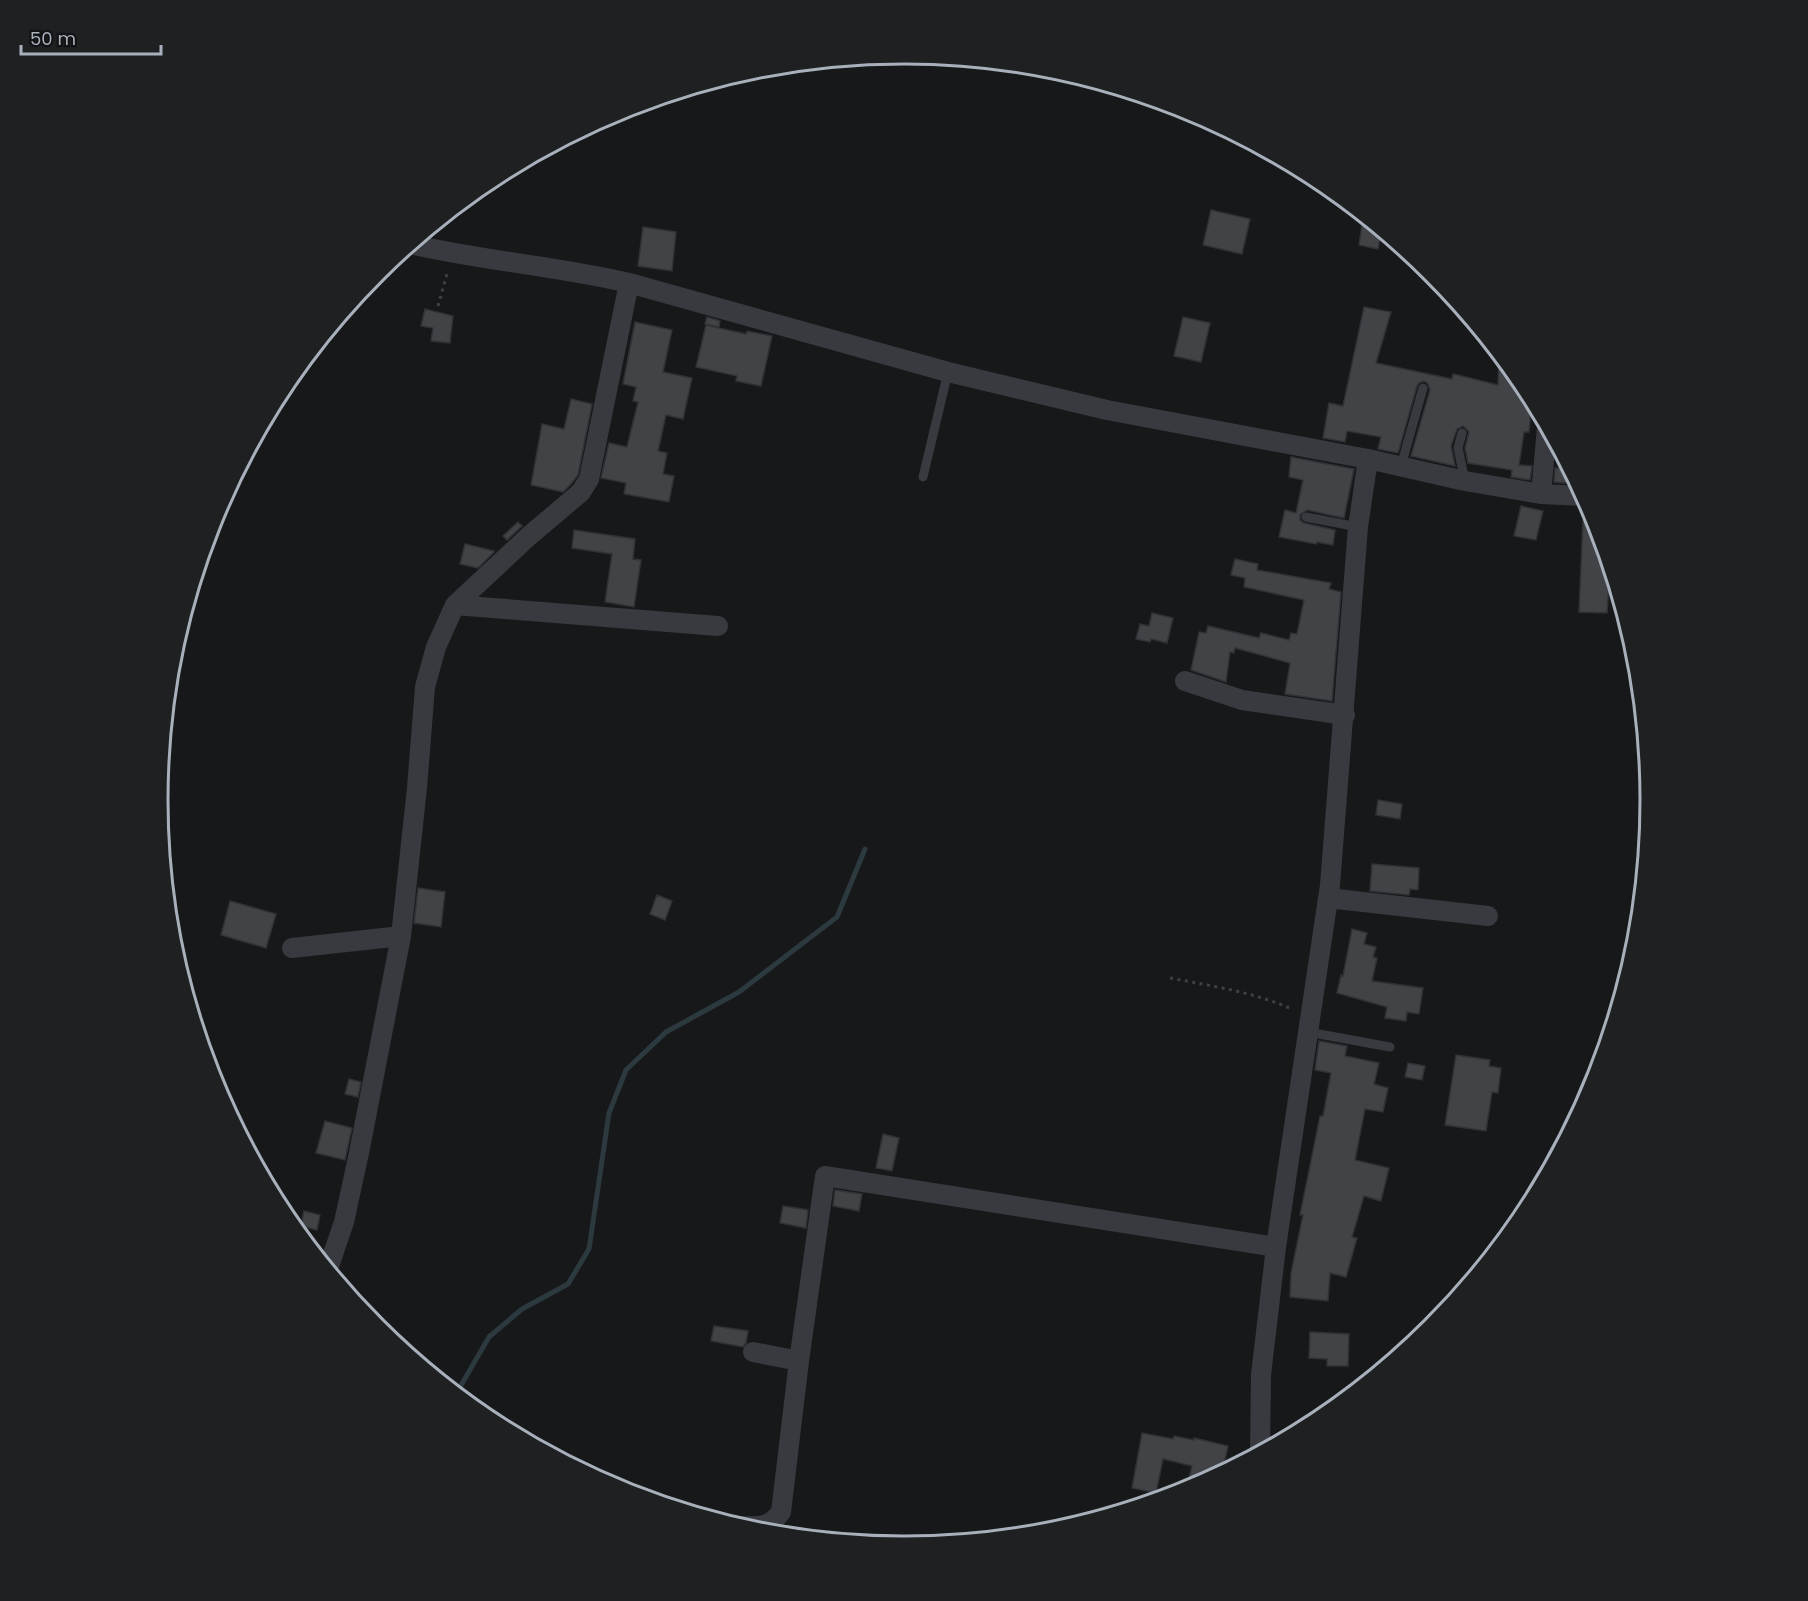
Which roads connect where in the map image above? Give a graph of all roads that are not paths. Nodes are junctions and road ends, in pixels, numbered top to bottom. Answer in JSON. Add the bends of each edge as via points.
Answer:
{"nodes":[{"id":1,"x":420,"y":246,"type":"edge"},
{"id":2,"x":629,"y":283,"type":"junction"},
{"id":3,"x":948,"y":372,"type":"junction"},
{"id":4,"x":1423,"y":388,"type":"dead end"},
{"id":5,"x":1462,"y":433,"type":"dead end"},
{"id":6,"x":1546,"y":442,"type":"edge"},
{"id":7,"x":1368,"y":459,"type":"junction"},
{"id":8,"x":1401,"y":466,"type":"junction"},
{"id":9,"x":924,"y":477,"type":"dead end"},
{"id":10,"x":1465,"y":481,"type":"junction"},
{"id":11,"x":1541,"y":494,"type":"junction"},
{"id":12,"x":1573,"y":496,"type":"edge"},
{"id":13,"x":1306,"y":517,"type":"dead end"},
{"id":14,"x":1358,"y":527,"type":"junction"},
{"id":15,"x":455,"y":605,"type":"junction"},
{"id":16,"x":718,"y":626,"type":"dead end"},
{"id":17,"x":1185,"y":681,"type":"dead end"},
{"id":18,"x":1345,"y":715,"type":"junction"},
{"id":19,"x":1328,"y":898,"type":"junction"},
{"id":20,"x":1488,"y":916,"type":"dead end"},
{"id":21,"x":401,"y":936,"type":"junction"},
{"id":22,"x":292,"y":948,"type":"dead end"},
{"id":23,"x":1309,"y":1025,"type":"junction"},
{"id":24,"x":1390,"y":1047,"type":"dead end"},
{"id":25,"x":1276,"y":1247,"type":"junction"},
{"id":26,"x":330,"y":1262,"type":"edge"},
{"id":27,"x":753,"y":1352,"type":"dead end"},
{"id":28,"x":799,"y":1360,"type":"junction"},
{"id":29,"x":1260,"y":1445,"type":"edge"},
{"id":30,"x":769,"y":1524,"type":"edge"}],
"edges":[{"from":1,"to":2,"type":"street","via":[[590,273]]},
{"from":2,"to":3,"type":"street"},
{"from":2,"to":15,"type":"street","via":[[589,479],[581,492]]},
{"from":3,"to":7,"type":"street","via":[[1107,410]]},
{"from":3,"to":9,"type":"lane"},
{"from":4,"to":8,"type":"lane"},
{"from":5,"to":10,"type":"lane","via":[[1458,448]]},
{"from":6,"to":11,"type":"street"},
{"from":7,"to":8,"type":"street"},
{"from":7,"to":14,"type":"street"},
{"from":8,"to":10,"type":"street"},
{"from":10,"to":11,"type":"street"},
{"from":11,"to":12,"type":"street"},
{"from":13,"to":14,"type":"lane"},
{"from":14,"to":18,"type":"street"},
{"from":15,"to":16,"type":"street"},
{"from":15,"to":21,"type":"street","via":[[436,647],[425,687]]},
{"from":17,"to":18,"type":"street","via":[[1242,700]]},
{"from":18,"to":19,"type":"street"},
{"from":19,"to":20,"type":"street"},
{"from":19,"to":23,"type":"street"},
{"from":21,"to":22,"type":"street"},
{"from":21,"to":26,"type":"street","via":[[359,1153]]},
{"from":23,"to":24,"type":"lane"},
{"from":23,"to":25,"type":"street"},
{"from":25,"to":28,"type":"street","via":[[825,1176]]},
{"from":25,"to":29,"type":"street","via":[[1261,1375]]},
{"from":27,"to":28,"type":"street"},
{"from":28,"to":30,"type":"street","via":[[781,1512]]}]}
